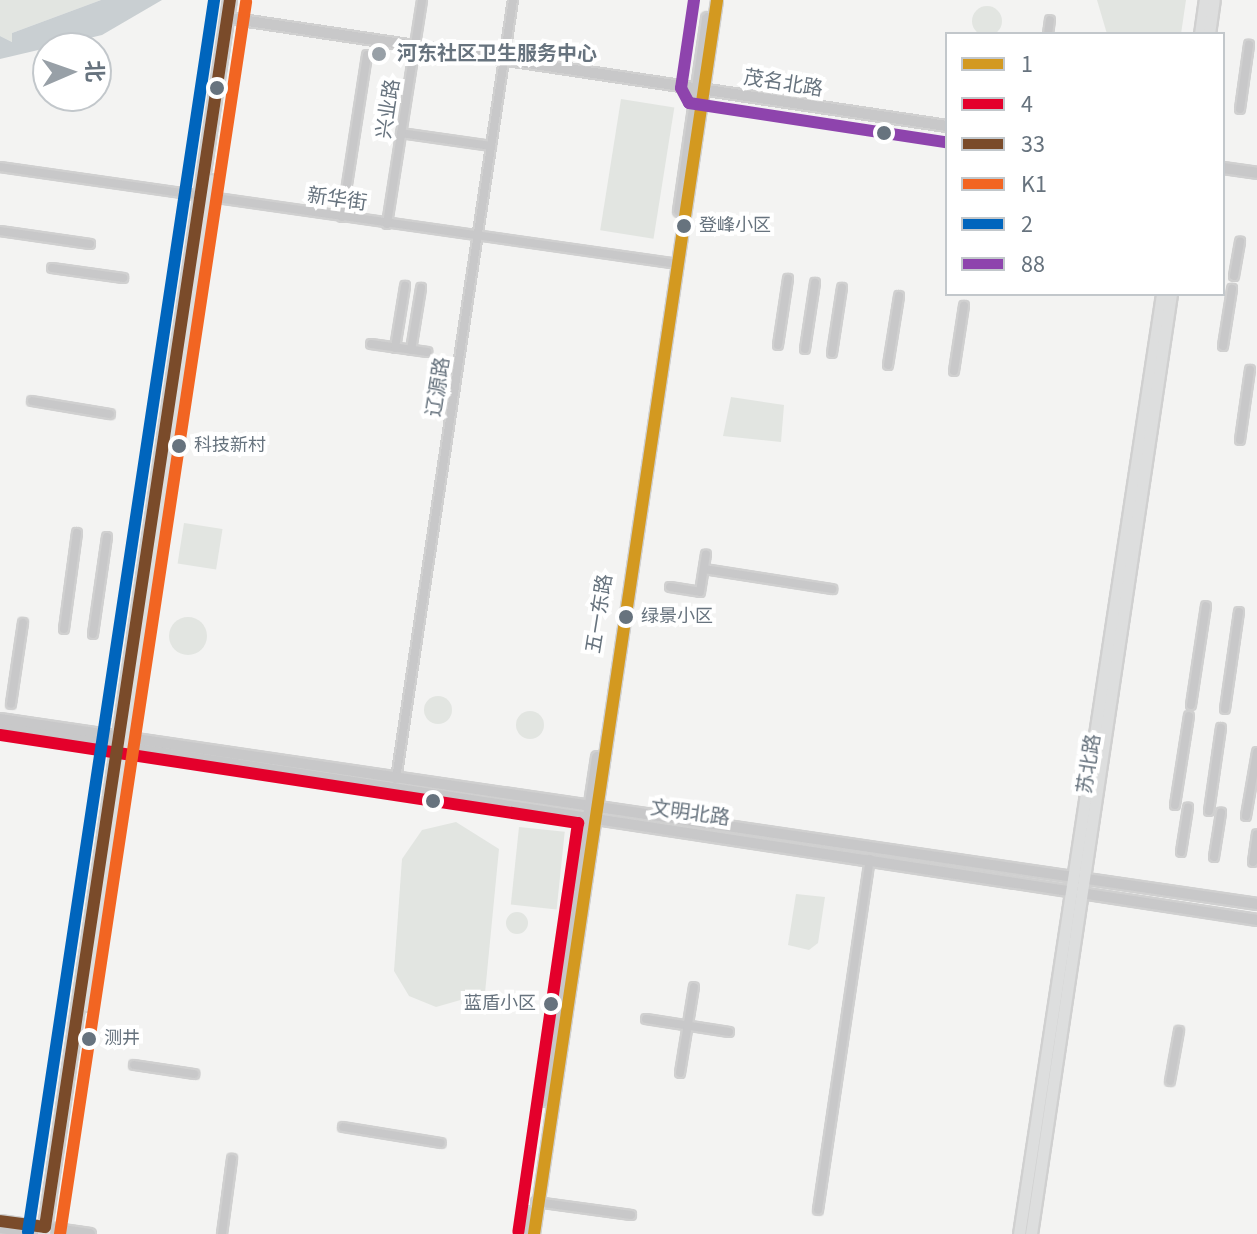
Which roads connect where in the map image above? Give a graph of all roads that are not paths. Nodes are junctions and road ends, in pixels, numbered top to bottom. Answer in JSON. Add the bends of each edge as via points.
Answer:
{"nodes":[{"id":1,"x":230,"y":0,"type":"edge"},
{"id":2,"x":238,"y":0,"type":"edge"},
{"id":3,"x":422,"y":0,"type":"edge"},
{"id":4,"x":513,"y":0,"type":"edge"},
{"id":5,"x":710,"y":0,"type":"edge"},
{"id":6,"x":717,"y":0,"type":"edge"},
{"id":7,"x":1205,"y":0,"type":"edge"},
{"id":8,"x":1214,"y":0,"type":"edge"},
{"id":9,"x":235,"y":19,"type":"junction"},
{"id":10,"x":1050,"y":20,"type":"dead end"},
{"id":11,"x":1048,"y":32,"type":"edge"},
{"id":12,"x":1200,"y":32,"type":"edge"},
{"id":13,"x":1209,"y":32,"type":"edge"},
{"id":14,"x":1249,"y":45,"type":"dead end"},
{"id":15,"x":415,"y":47,"type":"junction"},
{"id":16,"x":367,"y":55,"type":"dead end"},
{"id":17,"x":504,"y":60,"type":"junction"},
{"id":18,"x":700,"y":89,"type":"junction"},
{"id":19,"x":1240,"y":109,"type":"dead end"},
{"id":20,"x":945,"y":126,"type":"edge"},
{"id":21,"x":401,"y":133,"type":"junction"},
{"id":22,"x":491,"y":146,"type":"junction"},
{"id":23,"x":0,"y":167,"type":"edge"},
{"id":24,"x":1225,"y":168,"type":"edge"},
{"id":25,"x":1257,"y":173,"type":"edge"},
{"id":26,"x":204,"y":198,"type":"junction"},
{"id":27,"x":342,"y":217,"type":"junction"},
{"id":28,"x":387,"y":224,"type":"junction"},
{"id":29,"x":0,"y":231,"type":"edge"},
{"id":30,"x":478,"y":236,"type":"junction"},
{"id":31,"x":1240,"y":242,"type":"dead end"},
{"id":32,"x":90,"y":244,"type":"dead end"},
{"id":33,"x":671,"y":263,"type":"junction"},
{"id":34,"x":52,"y":268,"type":"dead end"},
{"id":35,"x":1234,"y":276,"type":"dead end"},
{"id":36,"x":123,"y":278,"type":"dead end"},
{"id":37,"x":788,"y":279,"type":"dead end"},
{"id":38,"x":815,"y":283,"type":"dead end"},
{"id":39,"x":405,"y":286,"type":"dead end"},
{"id":40,"x":421,"y":288,"type":"dead end"},
{"id":41,"x":842,"y":288,"type":"dead end"},
{"id":42,"x":1232,"y":289,"type":"dead end"},
{"id":43,"x":899,"y":296,"type":"dead end"},
{"id":44,"x":1162,"y":296,"type":"edge"},
{"id":45,"x":1171,"y":296,"type":"edge"},
{"id":46,"x":964,"y":306,"type":"dead end"},
{"id":47,"x":371,"y":344,"type":"dead end"},
{"id":48,"x":778,"y":345,"type":"dead end"},
{"id":49,"x":1223,"y":346,"type":"dead end"},
{"id":50,"x":395,"y":348,"type":"junction"},
{"id":51,"x":805,"y":349,"type":"dead end"},
{"id":52,"x":411,"y":350,"type":"junction"},
{"id":53,"x":427,"y":352,"type":"dead end"},
{"id":54,"x":832,"y":353,"type":"dead end"},
{"id":55,"x":888,"y":365,"type":"dead end"},
{"id":56,"x":1250,"y":370,"type":"dead end"},
{"id":57,"x":954,"y":371,"type":"dead end"},
{"id":58,"x":32,"y":401,"type":"dead end"},
{"id":59,"x":110,"y":414,"type":"dead end"},
{"id":60,"x":1240,"y":440,"type":"dead end"},
{"id":61,"x":77,"y":533,"type":"dead end"},
{"id":62,"x":107,"y":537,"type":"dead end"},
{"id":63,"x":706,"y":554,"type":"dead end"},
{"id":64,"x":704,"y":569,"type":"junction"},
{"id":65,"x":670,"y":587,"type":"dead end"},
{"id":66,"x":832,"y":589,"type":"dead end"},
{"id":67,"x":1206,"y":606,"type":"dead end"},
{"id":68,"x":1239,"y":612,"type":"dead end"},
{"id":69,"x":23,"y":623,"type":"dead end"},
{"id":70,"x":64,"y":629,"type":"dead end"},
{"id":71,"x":93,"y":634,"type":"dead end"},
{"id":72,"x":11,"y":704,"type":"dead end"},
{"id":73,"x":1191,"y":705,"type":"dead end"},
{"id":74,"x":1225,"y":709,"type":"dead end"},
{"id":75,"x":1189,"y":716,"type":"dead end"},
{"id":76,"x":0,"y":719,"type":"edge"},
{"id":77,"x":0,"y":728,"type":"edge"},
{"id":78,"x":1221,"y":728,"type":"dead end"},
{"id":79,"x":122,"y":742,"type":"junction"},
{"id":80,"x":1257,"y":752,"type":"edge"},
{"id":81,"x":396,"y":779,"type":"junction"},
{"id":82,"x":1175,"y":805,"type":"dead end"},
{"id":83,"x":1188,"y":808,"type":"dead end"},
{"id":84,"x":1209,"y":811,"type":"dead end"},
{"id":85,"x":1221,"y":813,"type":"dead end"},
{"id":86,"x":592,"y":814,"type":"junction"},
{"id":87,"x":1246,"y":816,"type":"dead end"},
{"id":88,"x":1257,"y":834,"type":"edge"},
{"id":89,"x":1181,"y":852,"type":"dead end"},
{"id":90,"x":1214,"y":857,"type":"dead end"},
{"id":91,"x":870,"y":859,"type":"junction"},
{"id":92,"x":1253,"y":862,"type":"dead end"},
{"id":93,"x":1077,"y":884,"type":"junction"},
{"id":94,"x":1257,"y":904,"type":"edge"},
{"id":95,"x":1257,"y":920,"type":"edge"},
{"id":96,"x":694,"y":987,"type":"dead end"},
{"id":97,"x":646,"y":1019,"type":"dead end"},
{"id":98,"x":687,"y":1025,"type":"junction"},
{"id":99,"x":1179,"y":1031,"type":"dead end"},
{"id":100,"x":729,"y":1032,"type":"dead end"},
{"id":101,"x":134,"y":1065,"type":"dead end"},
{"id":102,"x":680,"y":1073,"type":"dead end"},
{"id":103,"x":194,"y":1074,"type":"dead end"},
{"id":104,"x":1170,"y":1081,"type":"dead end"},
{"id":105,"x":343,"y":1127,"type":"dead end"},
{"id":106,"x":441,"y":1143,"type":"dead end"},
{"id":107,"x":232,"y":1159,"type":"dead end"},
{"id":108,"x":536,"y":1202,"type":"junction"},
{"id":109,"x":818,"y":1210,"type":"dead end"},
{"id":110,"x":631,"y":1215,"type":"dead end"},
{"id":111,"x":0,"y":1221,"type":"edge"},
{"id":112,"x":0,"y":1228,"type":"edge"},
{"id":113,"x":47,"y":1232,"type":"edge"},
{"id":114,"x":90,"y":1234,"type":"edge"},
{"id":115,"x":222,"y":1234,"type":"edge"},
{"id":116,"x":527,"y":1234,"type":"edge"},
{"id":117,"x":534,"y":1234,"type":"edge"},
{"id":118,"x":1019,"y":1234,"type":"edge"},
{"id":119,"x":1031,"y":1234,"type":"edge"}],
"edges":[{"from":1,"to":26,"type":"main road"},
{"from":2,"to":9,"type":"main road"},
{"from":3,"to":15,"type":"street","name":"兴业路"},
{"from":4,"to":17,"type":"street","name":"辽源路"},
{"from":5,"to":18,"type":"street","name":"五一东路"},
{"from":6,"to":18,"type":"street","name":"五一东路"},
{"from":7,"to":12,"type":"main road"},
{"from":8,"to":13,"type":"main road"},
{"from":9,"to":15,"type":"street","name":"茂名北路"},
{"from":9,"to":26,"type":"main road"},
{"from":10,"to":11,"type":"street"},
{"from":14,"to":19,"type":"street"},
{"from":15,"to":17,"type":"street","name":"茂名北路"},
{"from":15,"to":21,"type":"street","name":"兴业路"},
{"from":16,"to":27,"type":"street"},
{"from":17,"to":18,"type":"street","name":"茂名北路"},
{"from":17,"to":22,"type":"street","name":"辽源路"},
{"from":18,"to":20,"type":"street","name":"茂名北路"},
{"from":18,"to":33,"type":"street","name":"五一东路"},
{"from":18,"to":86,"type":"street","name":"五一东路"},
{"from":21,"to":22,"type":"street"},
{"from":21,"to":28,"type":"street","name":"兴业路"},
{"from":22,"to":30,"type":"street","name":"辽源路"},
{"from":23,"to":26,"type":"street","name":"新华街"},
{"from":24,"to":25,"type":"street"},
{"from":26,"to":27,"type":"street","name":"新华街"},
{"from":26,"to":79,"type":"main road"},
{"from":27,"to":28,"type":"street","name":"新华街"},
{"from":28,"to":30,"type":"street","name":"新华街"},
{"from":29,"to":32,"type":"street"},
{"from":30,"to":33,"type":"street","name":"新华街"},
{"from":30,"to":81,"type":"street","name":"辽源路"},
{"from":31,"to":35,"type":"street"},
{"from":33,"to":86,"type":"street","name":"五一东路"},
{"from":34,"to":36,"type":"street"},
{"from":37,"to":48,"type":"street"},
{"from":38,"to":51,"type":"street"},
{"from":39,"to":50,"type":"street"},
{"from":40,"to":52,"type":"street"},
{"from":41,"to":54,"type":"street"},
{"from":42,"to":49,"type":"street"},
{"from":43,"to":55,"type":"street"},
{"from":44,"to":93,"type":"main road","name":"苏北路"},
{"from":45,"to":93,"type":"main road","name":"苏北路"},
{"from":46,"to":57,"type":"street"},
{"from":47,"to":50,"type":"street"},
{"from":50,"to":52,"type":"street"},
{"from":52,"to":53,"type":"street"},
{"from":56,"to":60,"type":"street"},
{"from":58,"to":59,"type":"street"},
{"from":61,"to":70,"type":"street"},
{"from":62,"to":71,"type":"street"},
{"from":63,"to":64,"type":"street"},
{"from":64,"to":65,"type":"street","via":[[700,592]]},
{"from":64,"to":66,"type":"street"},
{"from":67,"to":73,"type":"street"},
{"from":68,"to":74,"type":"street"},
{"from":69,"to":72,"type":"street"},
{"from":75,"to":82,"type":"street"},
{"from":76,"to":79,"type":"street"},
{"from":77,"to":79,"type":"street"},
{"from":78,"to":84,"type":"street"},
{"from":79,"to":81,"type":"street","name":"文明北路"},
{"from":79,"to":86,"type":"street","name":"文明北路"},
{"from":79,"to":113,"type":"main road"},
{"from":80,"to":87,"type":"street"},
{"from":81,"to":86,"type":"street","name":"文明北路"},
{"from":83,"to":89,"type":"street"},
{"from":85,"to":90,"type":"street"},
{"from":86,"to":91,"type":"street","name":"文明北路"},
{"from":86,"to":93,"type":"street","name":"文明北路"},
{"from":86,"to":108,"type":"street","name":"五一东路"},
{"from":86,"to":116,"type":"street","name":"五一东路"},
{"from":88,"to":92,"type":"street"},
{"from":91,"to":93,"type":"street","name":"文明北路"},
{"from":91,"to":109,"type":"street"},
{"from":93,"to":94,"type":"street","name":"文明北路"},
{"from":93,"to":95,"type":"street","name":"文明北路"},
{"from":93,"to":118,"type":"main road","name":"苏北路"},
{"from":93,"to":119,"type":"main road","name":"苏北路"},
{"from":96,"to":98,"type":"street"},
{"from":97,"to":98,"type":"street"},
{"from":98,"to":100,"type":"street"},
{"from":98,"to":102,"type":"street"},
{"from":99,"to":104,"type":"street"},
{"from":101,"to":103,"type":"street"},
{"from":105,"to":106,"type":"street"},
{"from":107,"to":115,"type":"street"},
{"from":108,"to":110,"type":"street"},
{"from":108,"to":117,"type":"street","name":"五一东路"},
{"from":111,"to":113,"type":"street"},
{"from":112,"to":113,"type":"street"},
{"from":113,"to":114,"type":"street"}]}
